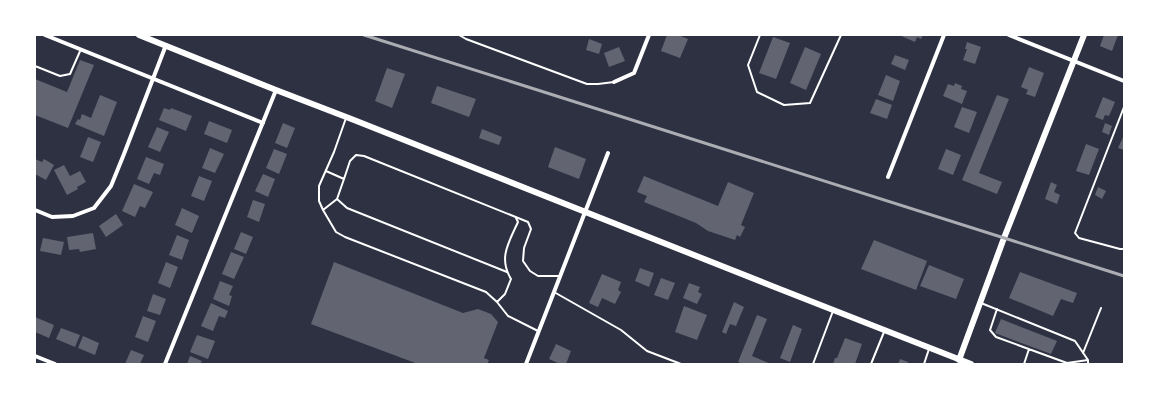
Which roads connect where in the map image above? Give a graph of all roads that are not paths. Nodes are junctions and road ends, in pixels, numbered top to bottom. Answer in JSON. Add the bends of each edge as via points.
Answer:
{"nodes":[{"id":1,"x":45,"y":35,"type":"edge"},
{"id":2,"x":139,"y":35,"type":"edge"},
{"id":3,"x":459,"y":35,"type":"edge"},
{"id":4,"x":650,"y":35,"type":"edge"},
{"id":5,"x":760,"y":35,"type":"edge"},
{"id":6,"x":841,"y":35,"type":"edge"},
{"id":7,"x":944,"y":35,"type":"edge"},
{"id":8,"x":1084,"y":35,"type":"edge"},
{"id":9,"x":1012,"y":36,"type":"edge"},
{"id":10,"x":166,"y":45,"type":"junction"},
{"id":11,"x":81,"y":49,"type":"junction"},
{"id":12,"x":1074,"y":61,"type":"junction"},
{"id":13,"x":35,"y":66,"type":"edge"},
{"id":14,"x":153,"y":78,"type":"junction"},
{"id":15,"x":1124,"y":81,"type":"edge"},
{"id":16,"x":614,"y":82,"type":"joint"},
{"id":17,"x":276,"y":90,"type":"junction"},
{"id":18,"x":1124,"y":107,"type":"edge"},
{"id":19,"x":347,"y":117,"type":"junction"},
{"id":20,"x":263,"y":123,"type":"junction"},
{"id":21,"x":608,"y":153,"type":"dead end"},
{"id":22,"x":326,"y":171,"type":"junction"},
{"id":23,"x":888,"y":177,"type":"dead end"},
{"id":24,"x":344,"y":179,"type":"junction"},
{"id":25,"x":337,"y":199,"type":"junction"},
{"id":26,"x":35,"y":210,"type":"edge"},
{"id":27,"x":323,"y":210,"type":"junction"},
{"id":28,"x":586,"y":212,"type":"junction"},
{"id":29,"x":516,"y":217,"type":"junction"},
{"id":30,"x":1124,"y":249,"type":"edge"},
{"id":31,"x":507,"y":272,"type":"junction"},
{"id":32,"x":561,"y":276,"type":"junction"},
{"id":33,"x":554,"y":292,"type":"junction"},
{"id":34,"x":497,"y":302,"type":"junction"},
{"id":35,"x":980,"y":302,"type":"junction"},
{"id":36,"x":1101,"y":308,"type":"dead end"},
{"id":37,"x":997,"y":309,"type":"junction"},
{"id":38,"x":833,"y":310,"type":"junction"},
{"id":39,"x":884,"y":330,"type":"junction"},
{"id":40,"x":539,"y":331,"type":"junction"},
{"id":41,"x":930,"y":348,"type":"junction"},
{"id":42,"x":1029,"y":349,"type":"junction"},
{"id":43,"x":1083,"y":353,"type":"junction"},
{"id":44,"x":35,"y":356,"type":"edge"},
{"id":45,"x":1088,"y":360,"type":"junction"},
{"id":46,"x":958,"y":362,"type":"edge"},
{"id":47,"x":55,"y":364,"type":"edge"},
{"id":48,"x":165,"y":364,"type":"edge"},
{"id":49,"x":526,"y":364,"type":"edge"},
{"id":50,"x":681,"y":364,"type":"edge"},
{"id":51,"x":813,"y":364,"type":"edge"},
{"id":52,"x":871,"y":364,"type":"edge"},
{"id":53,"x":924,"y":364,"type":"edge"},
{"id":54,"x":971,"y":364,"type":"edge"},
{"id":55,"x":1024,"y":364,"type":"edge"},
{"id":56,"x":1088,"y":364,"type":"edge"}],
"edges":[{"from":1,"to":11,"type":"street"},
{"from":2,"to":10,"type":"main road"},
{"from":3,"to":16,"type":"lane","via":[[587,84]]},
{"from":4,"to":16,"type":"street","via":[[634,74]]},
{"from":5,"to":6,"type":"lane","via":[[748,65],[757,92],[784,105],[810,103]]},
{"from":7,"to":23,"type":"street"},
{"from":8,"to":12,"type":"main road"},
{"from":9,"to":12,"type":"street"},
{"from":10,"to":14,"type":"street"},
{"from":10,"to":17,"type":"main road"},
{"from":11,"to":13,"type":"lane","via":[[70,74],[60,76]]},
{"from":11,"to":14,"type":"street"},
{"from":12,"to":15,"type":"street"},
{"from":12,"to":35,"type":"main road"},
{"from":14,"to":20,"type":"street"},
{"from":14,"to":26,"type":"street","via":[[110,186],[94,208],[73,216],[52,217]]},
{"from":17,"to":19,"type":"main road"},
{"from":17,"to":20,"type":"street"},
{"from":18,"to":30,"type":"lane","via":[[1075,233],[1078,238]]},
{"from":19,"to":22,"type":"lane"},
{"from":19,"to":28,"type":"main road"},
{"from":20,"to":48,"type":"street"},
{"from":21,"to":28,"type":"street"},
{"from":22,"to":24,"type":"lane"},
{"from":22,"to":27,"type":"lane","via":[[319,186]]},
{"from":24,"to":25,"type":"lane"},
{"from":24,"to":29,"type":"lane","via":[[350,161],[356,155],[364,156]]},
{"from":25,"to":27,"type":"lane"},
{"from":25,"to":31,"type":"lane","via":[[347,208]]},
{"from":27,"to":34,"type":"lane","via":[[336,232],[345,237],[486,292]]},
{"from":28,"to":32,"type":"street"},
{"from":28,"to":38,"type":"main road"},
{"from":29,"to":31,"type":"lane","via":[[518,222],[504,262]]},
{"from":29,"to":32,"type":"lane","via":[[528,222],[531,229],[524,248],[523,261],[530,271],[538,276]]},
{"from":31,"to":34,"type":"lane","via":[[511,279],[505,294]]},
{"from":32,"to":33,"type":"street"},
{"from":33,"to":40,"type":"street"},
{"from":33,"to":50,"type":"lane","via":[[621,330],[648,351]]},
{"from":34,"to":40,"type":"lane","via":[[508,316]]},
{"from":35,"to":37,"type":"lane"},
{"from":35,"to":46,"type":"main road"},
{"from":36,"to":43,"type":"lane"},
{"from":37,"to":42,"type":"lane","via":[[990,330],[996,337]]},
{"from":37,"to":43,"type":"lane","via":[[1075,341]]},
{"from":38,"to":39,"type":"main road"},
{"from":38,"to":51,"type":"lane"},
{"from":39,"to":41,"type":"main road"},
{"from":39,"to":52,"type":"lane"},
{"from":40,"to":49,"type":"street"},
{"from":41,"to":46,"type":"main road"},
{"from":41,"to":53,"type":"lane"},
{"from":42,"to":45,"type":"lane","via":[[1067,363]]},
{"from":42,"to":55,"type":"lane"},
{"from":43,"to":45,"type":"lane"},
{"from":44,"to":47,"type":"street"},
{"from":45,"to":56,"type":"lane"},
{"from":46,"to":54,"type":"main road"}]}
